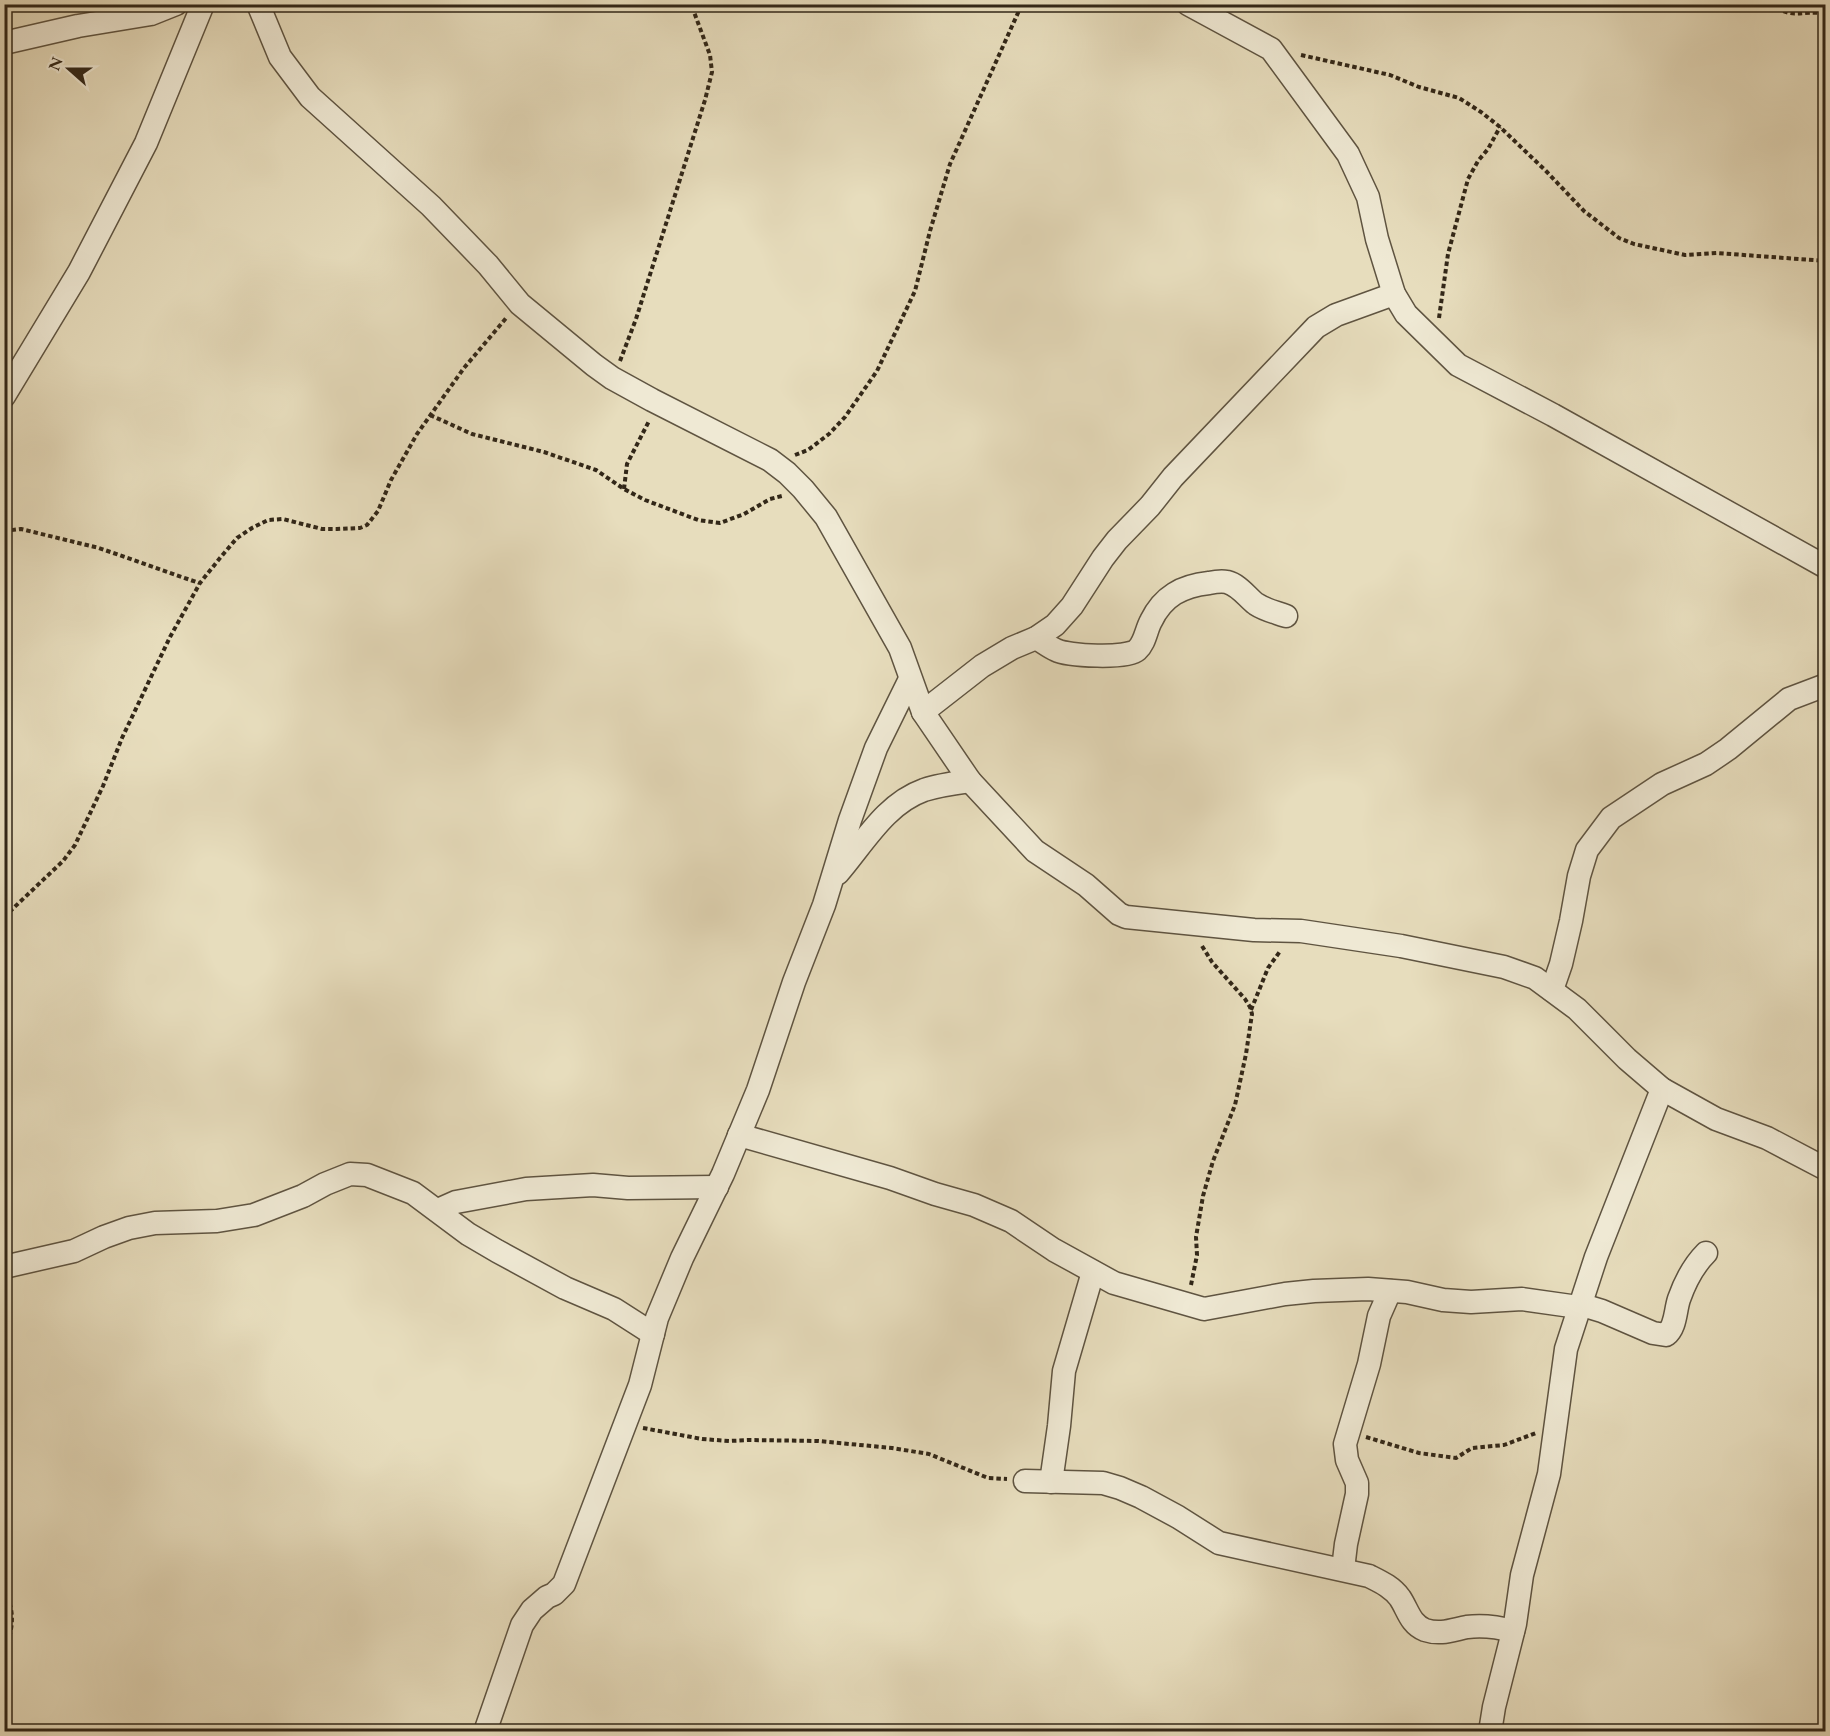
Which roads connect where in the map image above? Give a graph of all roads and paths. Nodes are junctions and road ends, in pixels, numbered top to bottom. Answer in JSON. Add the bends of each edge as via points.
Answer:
{"nodes":[{"id":1,"x":176,"y":4,"type":"edge"},
{"id":2,"x":203,"y":4,"type":"edge"},
{"id":3,"x":691,"y":4,"type":"edge"},
{"id":4,"x":1022,"y":4,"type":"edge"},
{"id":5,"x":1188,"y":4,"type":"edge"},
{"id":6,"x":1770,"y":4,"type":"edge"},
{"id":7,"x":261,"y":7,"type":"edge"},
{"id":8,"x":1826,"y":14,"type":"edge"},
{"id":9,"x":4,"y":43,"type":"edge"},
{"id":10,"x":1271,"y":48,"type":"junction"},
{"id":11,"x":1500,"y":127,"type":"junction"},
{"id":12,"x":1826,"y":261,"type":"edge"},
{"id":13,"x":1394,"y":294,"type":"junction"},
{"id":14,"x":520,"y":304,"type":"junction"},
{"id":15,"x":1436,"y":344,"type":"junction"},
{"id":16,"x":612,"y":378,"type":"junction"},
{"id":17,"x":4,"y":396,"type":"edge"},
{"id":18,"x":430,"y":415,"type":"junction"},
{"id":19,"x":649,"y":420,"type":"dead end"},
{"id":20,"x":770,"y":460,"type":"junction"},
{"id":21,"x":624,"y":489,"type":"junction"},
{"id":22,"x":803,"y":489,"type":"junction"},
{"id":23,"x":4,"y":531,"type":"edge"},
{"id":24,"x":1826,"y":567,"type":"edge"},
{"id":25,"x":200,"y":583,"type":"junction"},
{"id":26,"x":1286,"y":616,"type":"dead end"},
{"id":27,"x":1036,"y":638,"type":"junction"},
{"id":28,"x":909,"y":679,"type":"junction"},
{"id":29,"x":1826,"y":685,"type":"edge"},
{"id":30,"x":923,"y":712,"type":"junction"},
{"id":31,"x":970,"y":782,"type":"junction"},
{"id":32,"x":832,"y":881,"type":"junction"},
{"id":33,"x":4,"y":916,"type":"edge"},
{"id":34,"x":1182,"y":923,"type":"junction"},
{"id":35,"x":1301,"y":931,"type":"junction"},
{"id":36,"x":1552,"y":990,"type":"junction"},
{"id":37,"x":1251,"y":1011,"type":"junction"},
{"id":38,"x":1662,"y":1089,"type":"junction"},
{"id":39,"x":739,"y":1136,"type":"junction"},
{"id":40,"x":1826,"y":1169,"type":"edge"},
{"id":41,"x":717,"y":1187,"type":"junction"},
{"id":42,"x":438,"y":1210,"type":"junction"},
{"id":43,"x":1706,"y":1253,"type":"dead end"},
{"id":44,"x":4,"y":1267,"type":"edge"},
{"id":45,"x":1093,"y":1272,"type":"junction"},
{"id":46,"x":1390,"y":1291,"type":"junction"},
{"id":47,"x":1189,"y":1306,"type":"junction"},
{"id":48,"x":1579,"y":1306,"type":"junction"},
{"id":49,"x":653,"y":1334,"type":"junction"},
{"id":50,"x":624,"y":1427,"type":"junction"},
{"id":51,"x":1556,"y":1428,"type":"junction"},
{"id":52,"x":1348,"y":1431,"type":"junction"},
{"id":53,"x":1025,"y":1481,"type":"joint"},
{"id":54,"x":1051,"y":1482,"type":"junction"},
{"id":55,"x":1343,"y":1569,"type":"junction"},
{"id":56,"x":4,"y":1589,"type":"edge"},
{"id":57,"x":1513,"y":1631,"type":"junction"},
{"id":58,"x":4,"y":1653,"type":"edge"},
{"id":59,"x":485,"y":1731,"type":"edge"},
{"id":60,"x":1490,"y":1731,"type":"edge"}],
"edges":[{"from":1,"to":9,"type":"street","via":[[151,14]]},
{"from":2,"to":17,"type":"street","via":[[146,143],[80,272]]},
{"from":3,"to":16,"type":"path","via":[[710,55],[712,72],[636,319]]},
{"from":4,"to":20,"type":"path","via":[[950,164],[915,291],[877,370],[829,434],[808,450]]},
{"from":5,"to":10,"type":"street"},
{"from":6,"to":8,"type":"path","via":[[1788,14]]},
{"from":7,"to":14,"type":"street","via":[[280,57],[310,97],[431,206]]},
{"from":10,"to":11,"type":"path","via":[[1390,75],[1459,98]]},
{"from":10,"to":13,"type":"street","via":[[1348,154],[1368,196]]},
{"from":11,"to":12,"type":"path","via":[[1584,211],[1634,244],[1685,255],[1717,253]]},
{"from":11,"to":15,"type":"path","via":[[1468,178],[1448,254]]},
{"from":13,"to":15,"type":"street","via":[[1406,314]]},
{"from":13,"to":27,"type":"street","via":[[1336,315],[1316,327],[1173,477],[1117,540],[1072,606]]},
{"from":14,"to":16,"type":"street"},
{"from":14,"to":18,"type":"path","via":[[464,368]]},
{"from":15,"to":24,"type":"street","via":[[1458,365]]},
{"from":16,"to":20,"type":"street"},
{"from":18,"to":21,"type":"path","via":[[472,434],[596,470]]},
{"from":18,"to":25,"type":"path","via":[[367,525],[322,529],[283,519],[268,520],[237,538]]},
{"from":19,"to":21,"type":"path","via":[[627,464]]},
{"from":20,"to":22,"type":"street"},
{"from":21,"to":22,"type":"path","via":[[698,520],[720,523],[770,499]]},
{"from":22,"to":28,"type":"street","via":[[826,517],[900,648]]},
{"from":23,"to":25,"type":"path","via":[[21,530],[99,548]]},
{"from":25,"to":33,"type":"path","via":[[170,637],[75,845]]},
{"from":26,"to":27,"type":"street","via":[[1266,610],[1237,586],[1219,582],[1187,586],[1167,597],[1156,610],[1142,644],[1129,654],[1068,653]]},
{"from":27,"to":30,"type":"street","via":[[982,666]]},
{"from":28,"to":30,"type":"street"},
{"from":28,"to":32,"type":"street","via":[[876,748]]},
{"from":29,"to":36,"type":"street","via":[[1789,699],[1706,764],[1662,784],[1611,818],[1587,850]]},
{"from":30,"to":31,"type":"street"},
{"from":31,"to":32,"type":"street","via":[[923,790],[908,798],[875,826]]},
{"from":31,"to":34,"type":"street","via":[[1035,851],[1086,885],[1119,914]]},
{"from":32,"to":39,"type":"street"},
{"from":34,"to":35,"type":"street"},
{"from":34,"to":37,"type":"path"},
{"from":35,"to":36,"type":"street","via":[[1504,967],[1535,978]]},
{"from":35,"to":37,"type":"path","via":[[1291,937],[1268,968]]},
{"from":36,"to":38,"type":"street"},
{"from":37,"to":47,"type":"path","via":[[1235,1105],[1203,1196]]},
{"from":38,"to":40,"type":"street","via":[[1716,1119],[1767,1138]]},
{"from":38,"to":48,"type":"street"},
{"from":39,"to":41,"type":"street"},
{"from":39,"to":45,"type":"street","via":[[974,1205],[1011,1221]]},
{"from":41,"to":42,"type":"street","via":[[593,1185],[526,1190],[456,1202]]},
{"from":41,"to":49,"type":"street","via":[[682,1258]]},
{"from":42,"to":44,"type":"street","via":[[413,1193],[367,1175],[350,1174],[254,1215],[129,1228],[74,1251]]},
{"from":42,"to":49,"type":"street","via":[[497,1251],[614,1309]]},
{"from":43,"to":48,"type":"street","via":[[1683,1287],[1671,1331],[1666,1335]]},
{"from":45,"to":47,"type":"street","via":[[1114,1283]]},
{"from":45,"to":54,"type":"street","via":[[1064,1371]]},
{"from":46,"to":47,"type":"street","via":[[1314,1291],[1204,1309]]},
{"from":46,"to":48,"type":"street","via":[[1443,1300],[1522,1299]]},
{"from":46,"to":52,"type":"street","via":[[1379,1316]]},
{"from":48,"to":51,"type":"street","via":[[1566,1349]]},
{"from":49,"to":50,"type":"street"},
{"from":50,"to":53,"type":"path","via":[[711,1440],[818,1441],[892,1448],[929,1454],[987,1478]]},
{"from":50,"to":59,"type":"street","via":[[564,1584],[532,1610],[522,1625]]},
{"from":51,"to":52,"type":"path","via":[[1504,1445],[1472,1448],[1456,1458],[1419,1453]]},
{"from":51,"to":57,"type":"street"},
{"from":52,"to":55,"type":"street","via":[[1347,1460],[1357,1483],[1357,1494]]},
{"from":53,"to":54,"type":"street"},
{"from":54,"to":55,"type":"street","via":[[1102,1483],[1120,1488],[1219,1543]]},
{"from":55,"to":57,"type":"street","via":[[1370,1576],[1391,1588],[1417,1626],[1427,1630],[1440,1633],[1477,1626]]},
{"from":56,"to":58,"type":"path","via":[[12,1608],[12,1622]]},
{"from":57,"to":60,"type":"street"}]}
